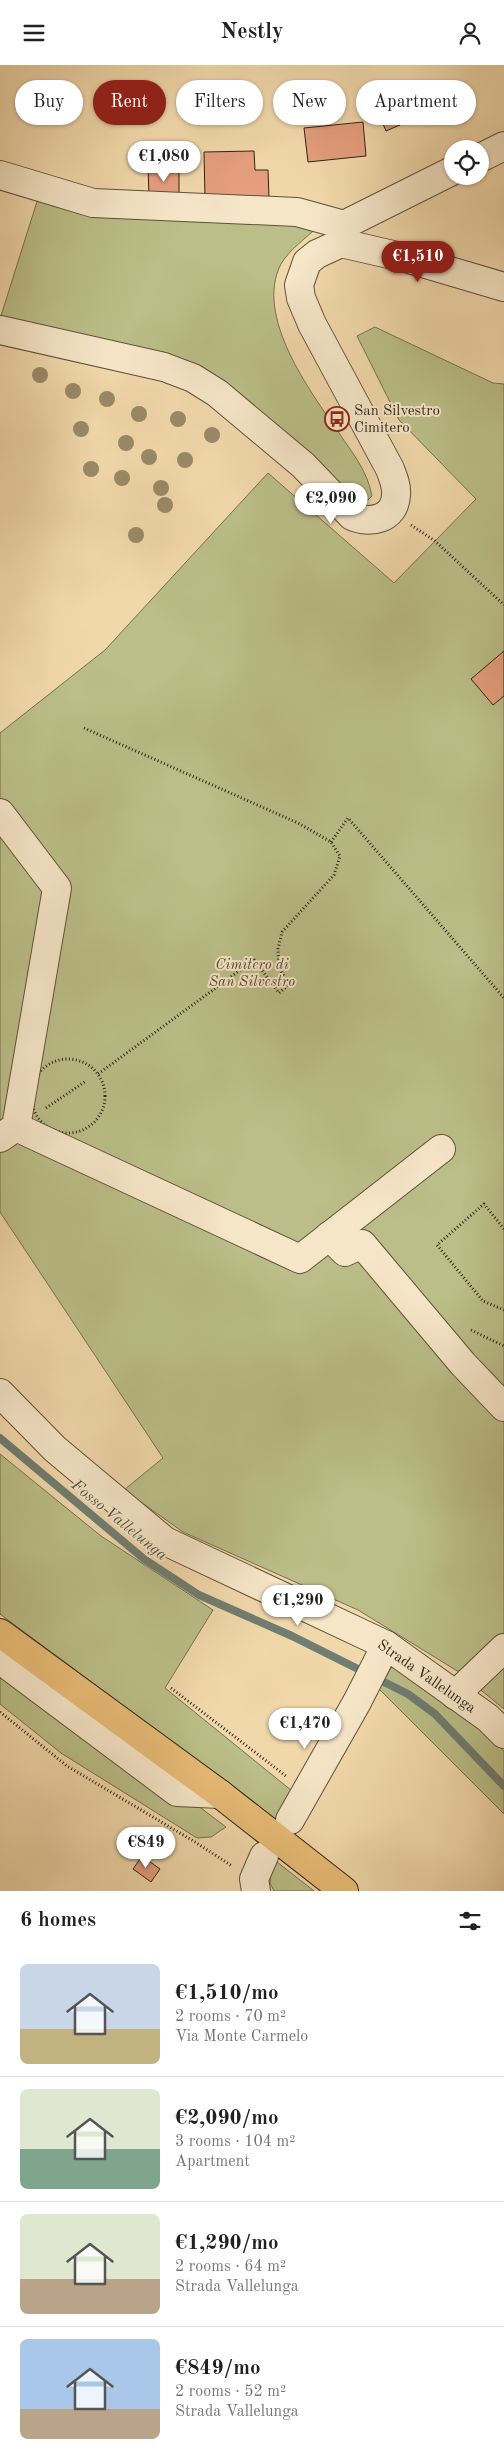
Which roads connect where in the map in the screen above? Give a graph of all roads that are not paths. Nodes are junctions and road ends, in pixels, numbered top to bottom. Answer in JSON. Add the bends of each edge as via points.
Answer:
{"nodes":[{"id":1,"x":504,"y":146,"type":"edge"},
{"id":2,"x":489,"y":154,"type":"edge"},
{"id":3,"x":0,"y":175,"type":"edge"},
{"id":4,"x":444,"y":176,"type":"edge"},
{"id":5,"x":343,"y":234,"type":"junction"},
{"id":6,"x":504,"y":287,"type":"edge"},
{"id":7,"x":0,"y":330,"type":"edge"},
{"id":8,"x":0,"y":813,"type":"edge"},
{"id":9,"x":17,"y":1127,"type":"edge"},
{"id":10,"x":441,"y":1149,"type":"dead end"},
{"id":11,"x":329,"y":1236,"type":"junction"},
{"id":12,"x":0,"y":1393,"type":"edge"},
{"id":13,"x":504,"y":1407,"type":"edge"},
{"id":14,"x":0,"y":1633,"type":"edge"},
{"id":15,"x":386,"y":1645,"type":"junction"},
{"id":16,"x":504,"y":1648,"type":"edge"},
{"id":17,"x":0,"y":1649,"type":"edge"},
{"id":18,"x":455,"y":1695,"type":"junction"},
{"id":19,"x":504,"y":1734,"type":"edge"},
{"id":20,"x":220,"y":1794,"type":"junction"},
{"id":21,"x":290,"y":1820,"type":"dead end"},
{"id":22,"x":264,"y":1856,"type":"dead end"},
{"id":23,"x":256,"y":1891,"type":"edge"},
{"id":24,"x":344,"y":1891,"type":"edge"}],
"edges":[{"from":1,"to":2,"type":"street"},
{"from":3,"to":5,"type":"street","via":[[93,203],[297,212]]},
{"from":4,"to":5,"type":"street"},
{"from":5,"to":6,"type":"street","via":[[406,258]]},
{"from":5,"to":7,"type":"street","via":[[307,261],[299,285],[312,324],[390,469],[396,495],[390,511],[373,521],[352,516],[303,465],[217,393],[193,378],[164,367]]},
{"from":8,"to":9,"type":"street","via":[[57,888]]},
{"from":9,"to":11,"type":"street","via":[[300,1259]]},
{"from":10,"to":11,"type":"street"},
{"from":11,"to":13,"type":"street","via":[[345,1252],[362,1244],[463,1364]]},
{"from":12,"to":15,"type":"street","name":"Strada Vallelunga","via":[[55,1449],[165,1541]]},
{"from":14,"to":20,"type":"highway"},
{"from":15,"to":18,"type":"street","name":"Strada Vallelunga"},
{"from":15,"to":21,"type":"street"},
{"from":16,"to":18,"type":"street"},
{"from":17,"to":20,"type":"street","via":[[10,1667],[177,1792]]},
{"from":18,"to":19,"type":"street","name":"Strada Vallelunga","via":[[488,1718]]},
{"from":20,"to":24,"type":"highway"},
{"from":22,"to":23,"type":"street","via":[[254,1879]]}]}
